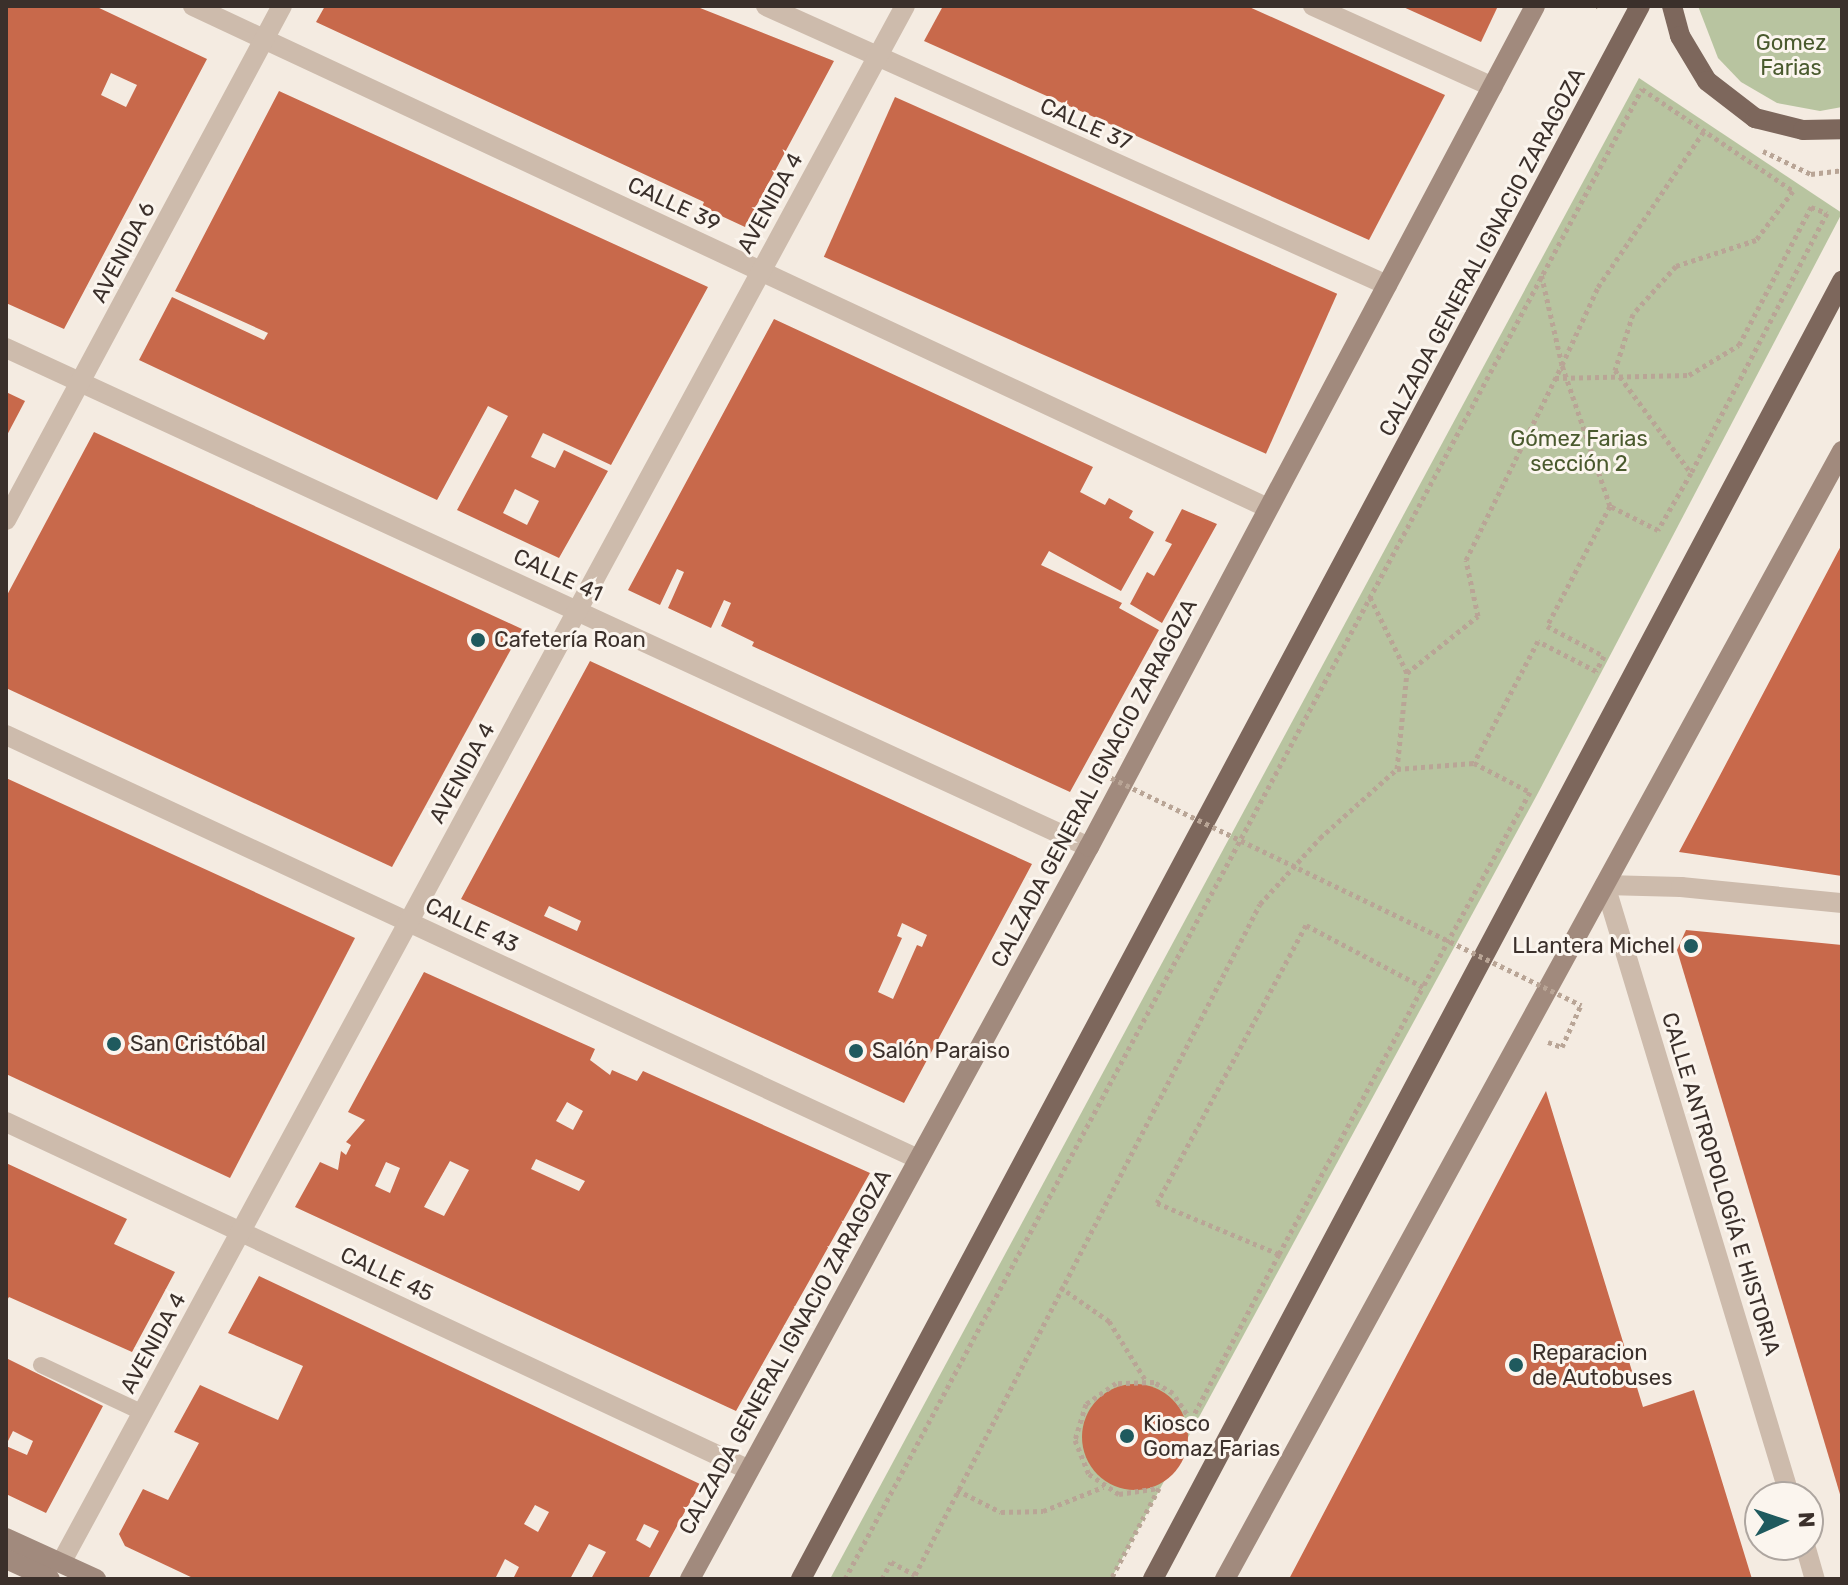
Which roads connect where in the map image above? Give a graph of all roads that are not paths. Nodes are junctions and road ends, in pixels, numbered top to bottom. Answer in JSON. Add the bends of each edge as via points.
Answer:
{"nodes":[{"id":1,"x":193,"y":6,"type":"edge"},
{"id":2,"x":282,"y":6,"type":"edge"},
{"id":3,"x":766,"y":6,"type":"edge"},
{"id":4,"x":905,"y":6,"type":"edge"},
{"id":5,"x":1313,"y":6,"type":"edge"},
{"id":6,"x":1535,"y":6,"type":"edge"},
{"id":7,"x":1640,"y":6,"type":"edge"},
{"id":8,"x":1672,"y":6,"type":"edge"},
{"id":9,"x":264,"y":39,"type":"junction"},
{"id":10,"x":877,"y":56,"type":"junction"},
{"id":11,"x":1493,"y":87,"type":"junction"},
{"id":12,"x":1842,"y":129,"type":"edge"},
{"id":13,"x":761,"y":271,"type":"junction"},
{"id":14,"x":1842,"y":281,"type":"edge"},
{"id":15,"x":1387,"y":285,"type":"junction"},
{"id":16,"x":6,"y":348,"type":"edge"},
{"id":17,"x":80,"y":382,"type":"junction"},
{"id":18,"x":1842,"y":451,"type":"edge"},
{"id":19,"x":1266,"y":507,"type":"junction"},
{"id":20,"x":6,"y":520,"type":"edge"},
{"id":21,"x":577,"y":611,"type":"junction"},
{"id":22,"x":6,"y":735,"type":"edge"},
{"id":23,"x":1089,"y":847,"type":"junction"},
{"id":24,"x":1605,"y":885,"type":"junction"},
{"id":25,"x":1842,"y":903,"type":"edge"},
{"id":26,"x":408,"y":922,"type":"junction"},
{"id":27,"x":6,"y":1122,"type":"edge"},
{"id":28,"x":918,"y":1159,"type":"junction"},
{"id":29,"x":241,"y":1232,"type":"junction"},
{"id":30,"x":41,"y":1365,"type":"dead end"},
{"id":31,"x":143,"y":1413,"type":"junction"},
{"id":32,"x":747,"y":1469,"type":"junction"},
{"id":33,"x":1785,"y":1481,"type":"edge"},
{"id":34,"x":6,"y":1538,"type":"edge"},
{"id":35,"x":6,"y":1559,"type":"edge"},
{"id":36,"x":56,"y":1571,"type":"edge"},
{"id":37,"x":96,"y":1579,"type":"edge"},
{"id":38,"x":690,"y":1579,"type":"edge"},
{"id":39,"x":801,"y":1579,"type":"edge"},
{"id":40,"x":1153,"y":1579,"type":"edge"},
{"id":41,"x":1225,"y":1579,"type":"edge"}],
"edges":[{"from":1,"to":9,"type":"street","name":"CALLE 39"},
{"from":2,"to":9,"type":"street","name":"AVENIDA 6"},
{"from":3,"to":10,"type":"street","name":"CALLE 37"},
{"from":4,"to":10,"type":"street","name":"AVENIDA 4"},
{"from":5,"to":11,"type":"street"},
{"from":6,"to":11,"type":"main road","name":"CALZADA GENERAL IGNACIO ZARAGOZA"},
{"from":7,"to":39,"type":"main road","name":"CALZADA GENERAL IGNACIO ZARAGOZA"},
{"from":8,"to":12,"type":"main road","via":[[1680,36],[1707,81],[1755,118],[1803,130]]},
{"from":9,"to":13,"type":"street","name":"CALLE 39"},
{"from":9,"to":17,"type":"street","name":"AVENIDA 6"},
{"from":10,"to":13,"type":"street","name":"AVENIDA 4"},
{"from":10,"to":15,"type":"street","name":"CALLE 37"},
{"from":11,"to":15,"type":"main road","name":"CALZADA GENERAL IGNACIO ZARAGOZA"},
{"from":13,"to":19,"type":"street","name":"CALLE 39"},
{"from":13,"to":21,"type":"street","name":"AVENIDA 4"},
{"from":14,"to":40,"type":"main road"},
{"from":15,"to":19,"type":"main road","name":"CALZADA GENERAL IGNACIO ZARAGOZA"},
{"from":16,"to":17,"type":"street","name":"CALLE 41"},
{"from":17,"to":20,"type":"street","name":"AVENIDA 6"},
{"from":17,"to":21,"type":"street","name":"CALLE 41"},
{"from":18,"to":24,"type":"main road"},
{"from":19,"to":23,"type":"main road","name":"CALZADA GENERAL IGNACIO ZARAGOZA"},
{"from":21,"to":23,"type":"street","name":"CALLE 41"},
{"from":21,"to":26,"type":"street","name":"AVENIDA 4"},
{"from":22,"to":26,"type":"street","name":"CALLE 43"},
{"from":23,"to":28,"type":"main road","name":"CALZADA GENERAL IGNACIO ZARAGOZA"},
{"from":24,"to":25,"type":"street"},
{"from":24,"to":33,"type":"street","name":"CALLE ANTROPOLOGÍA E HISTORIA"},
{"from":24,"to":41,"type":"main road"},
{"from":26,"to":28,"type":"street","name":"CALLE 43"},
{"from":26,"to":29,"type":"street","name":"AVENIDA 4"},
{"from":27,"to":29,"type":"street","name":"CALLE 45"},
{"from":28,"to":32,"type":"main road","name":"CALZADA GENERAL IGNACIO ZARAGOZA"},
{"from":29,"to":31,"type":"street","name":"AVENIDA 4"},
{"from":29,"to":32,"type":"street","name":"CALLE 45"},
{"from":30,"to":31,"type":"lane"},
{"from":31,"to":36,"type":"street","name":"AVENIDA 4"},
{"from":32,"to":38,"type":"main road","name":"CALZADA GENERAL IGNACIO ZARAGOZA"},
{"from":34,"to":36,"type":"main road"},
{"from":35,"to":36,"type":"main road"},
{"from":36,"to":37,"type":"main road"}]}
